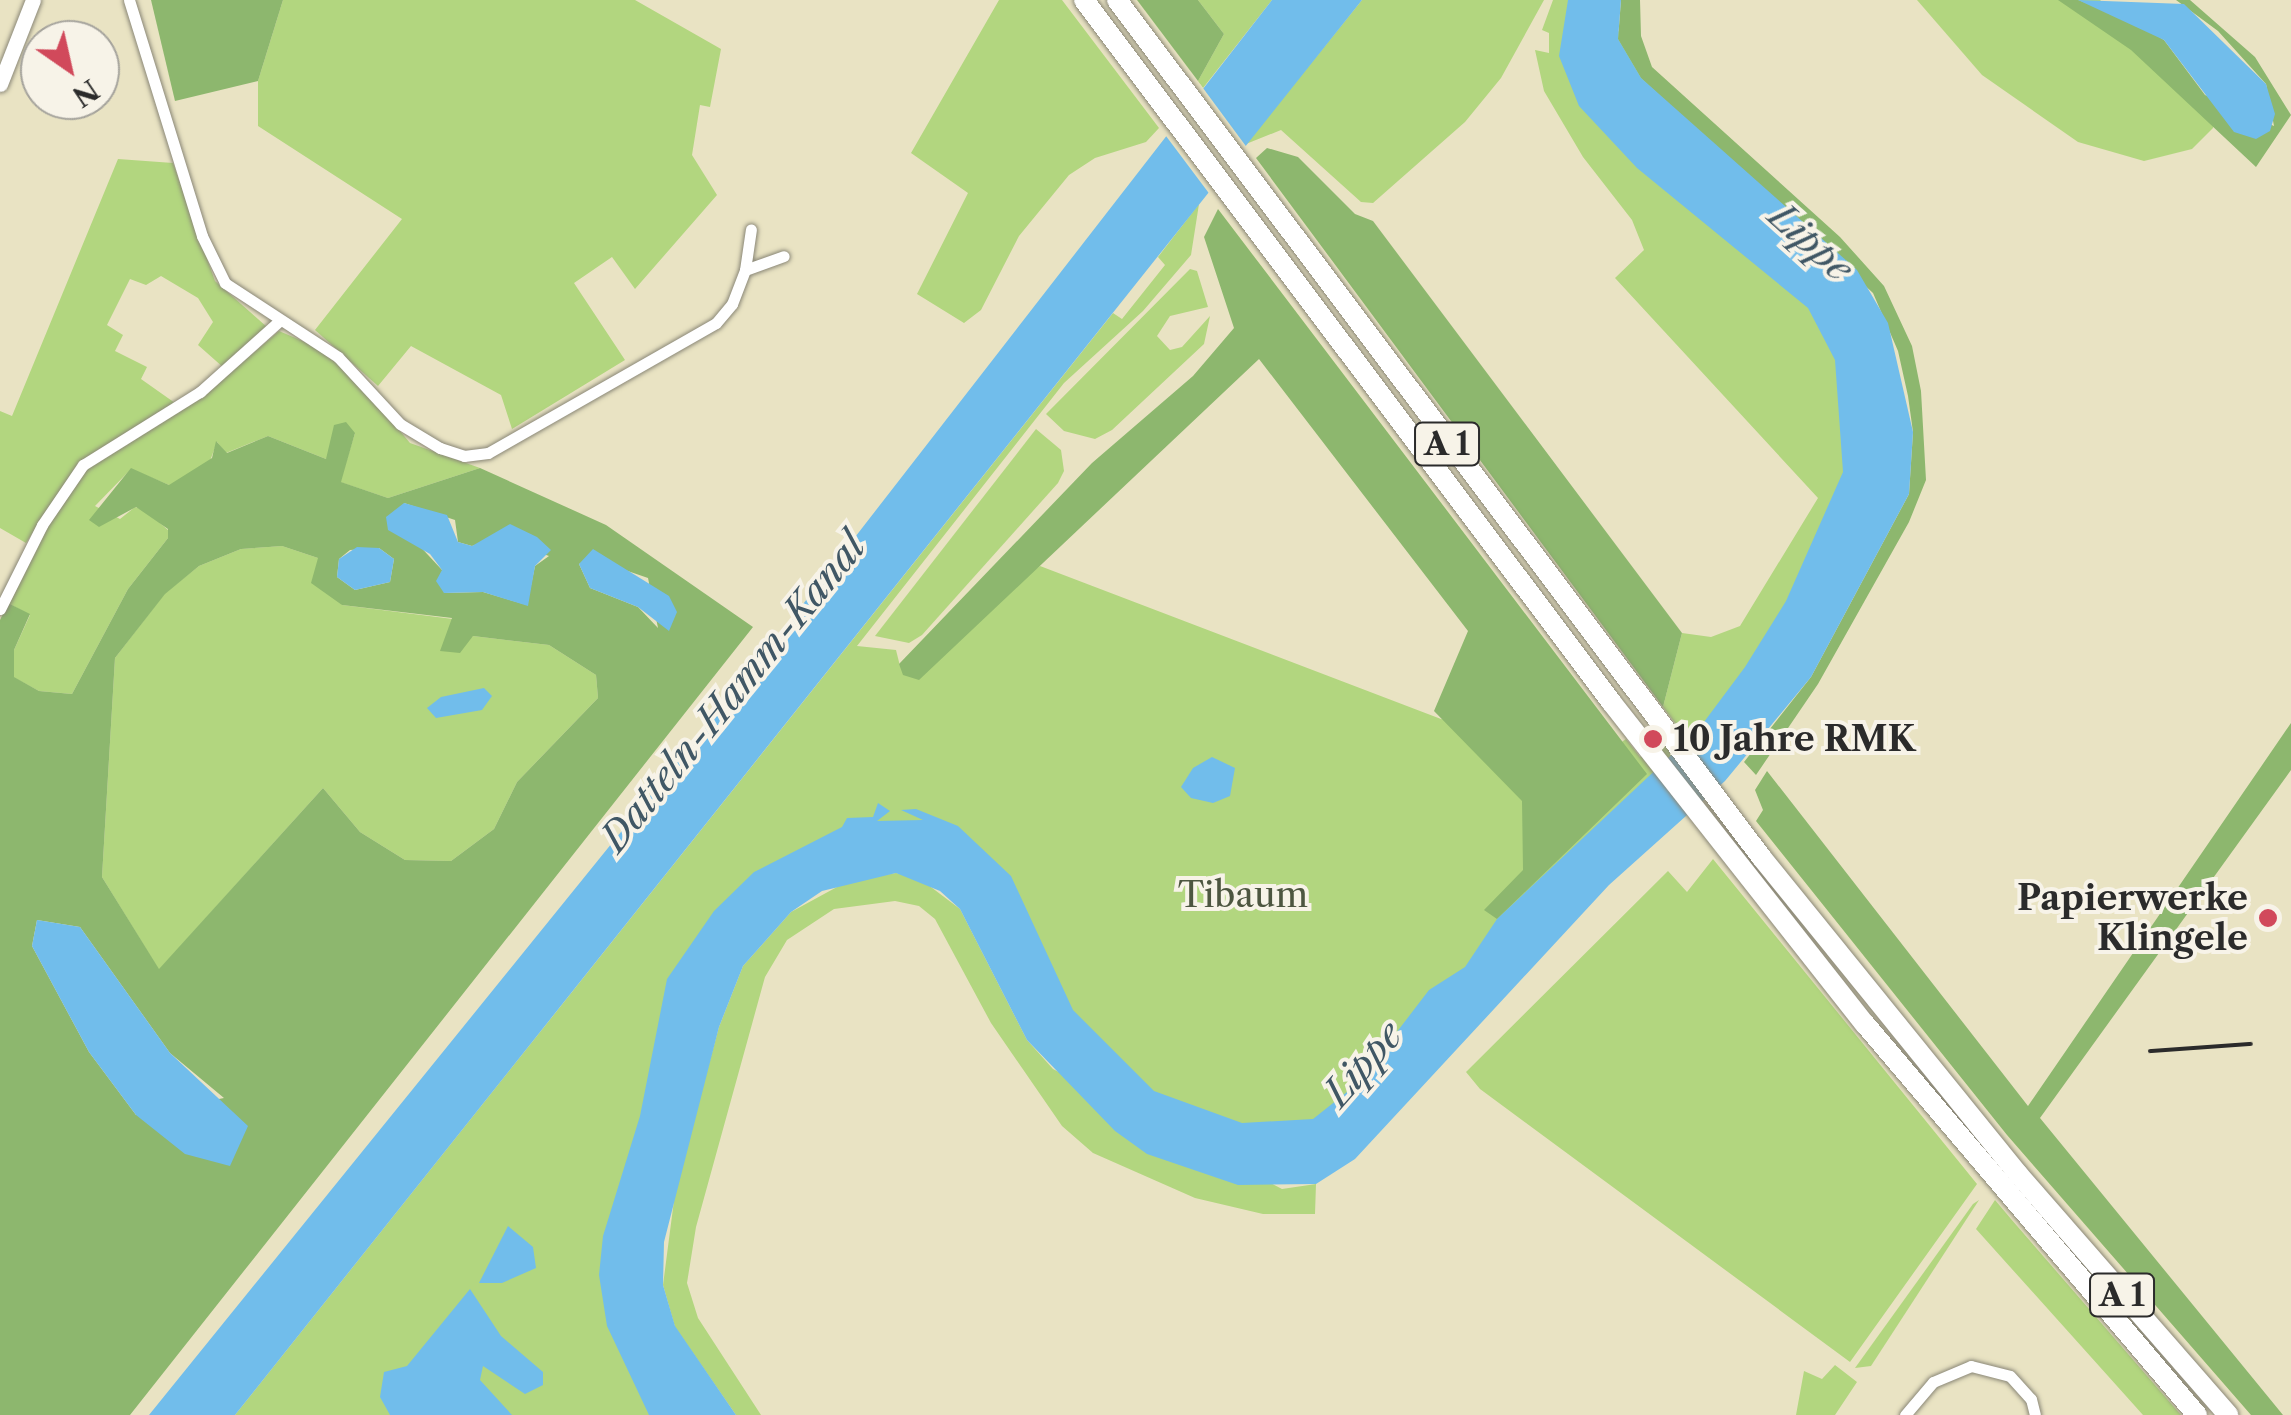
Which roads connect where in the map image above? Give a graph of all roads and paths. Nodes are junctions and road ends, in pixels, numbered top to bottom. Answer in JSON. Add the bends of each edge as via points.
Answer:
{"nodes":[{"id":1,"x":33,"y":0,"type":"edge"},
{"id":2,"x":128,"y":0,"type":"edge"},
{"id":3,"x":1084,"y":0,"type":"edge"},
{"id":4,"x":1116,"y":0,"type":"edge"},
{"id":5,"x":0,"y":84,"type":"edge"},
{"id":6,"x":751,"y":229,"type":"dead end"},
{"id":7,"x":784,"y":256,"type":"dead end"},
{"id":8,"x":745,"y":270,"type":"junction"},
{"id":9,"x":279,"y":321,"type":"junction"},
{"id":10,"x":4,"y":593,"type":"edge"},
{"id":11,"x":0,"y":609,"type":"edge"},
{"id":12,"x":1754,"y":866,"type":"junction"},
{"id":13,"x":2012,"y":1183,"type":"junction"},
{"id":14,"x":1905,"y":1415,"type":"edge"},
{"id":15,"x":2035,"y":1415,"type":"edge"},
{"id":16,"x":2197,"y":1415,"type":"edge"},
{"id":17,"x":2228,"y":1415,"type":"edge"}],
"edges":[{"from":1,"to":5,"type":"main road"},
{"from":2,"to":9,"type":"street","via":[[208,254],[232,290]]},
{"from":3,"to":12,"type":"highway","number":"A 1","via":[[1612,704]]},
{"from":4,"to":12,"type":"highway","number":"A 1"},
{"from":6,"to":8,"type":"street"},
{"from":7,"to":8,"type":"street"},
{"from":8,"to":9,"type":"street","via":[[732,304],[716,322],[488,452],[464,456],[400,424],[338,357]]},
{"from":9,"to":10,"type":"street","via":[[200,392],[83,465]]},
{"from":10,"to":11,"type":"street"},
{"from":12,"to":13,"type":"highway","number":"A 1","via":[[1997,1148]]},
{"from":12,"to":13,"type":"highway","number":"A 1","via":[[1984,1166]]},
{"from":13,"to":16,"type":"highway","number":"A 1"},
{"from":13,"to":17,"type":"highway","number":"A 1"},
{"from":14,"to":15,"type":"street","via":[[1933,1382],[1971,1366],[2010,1376],[2031,1399]]}]}
